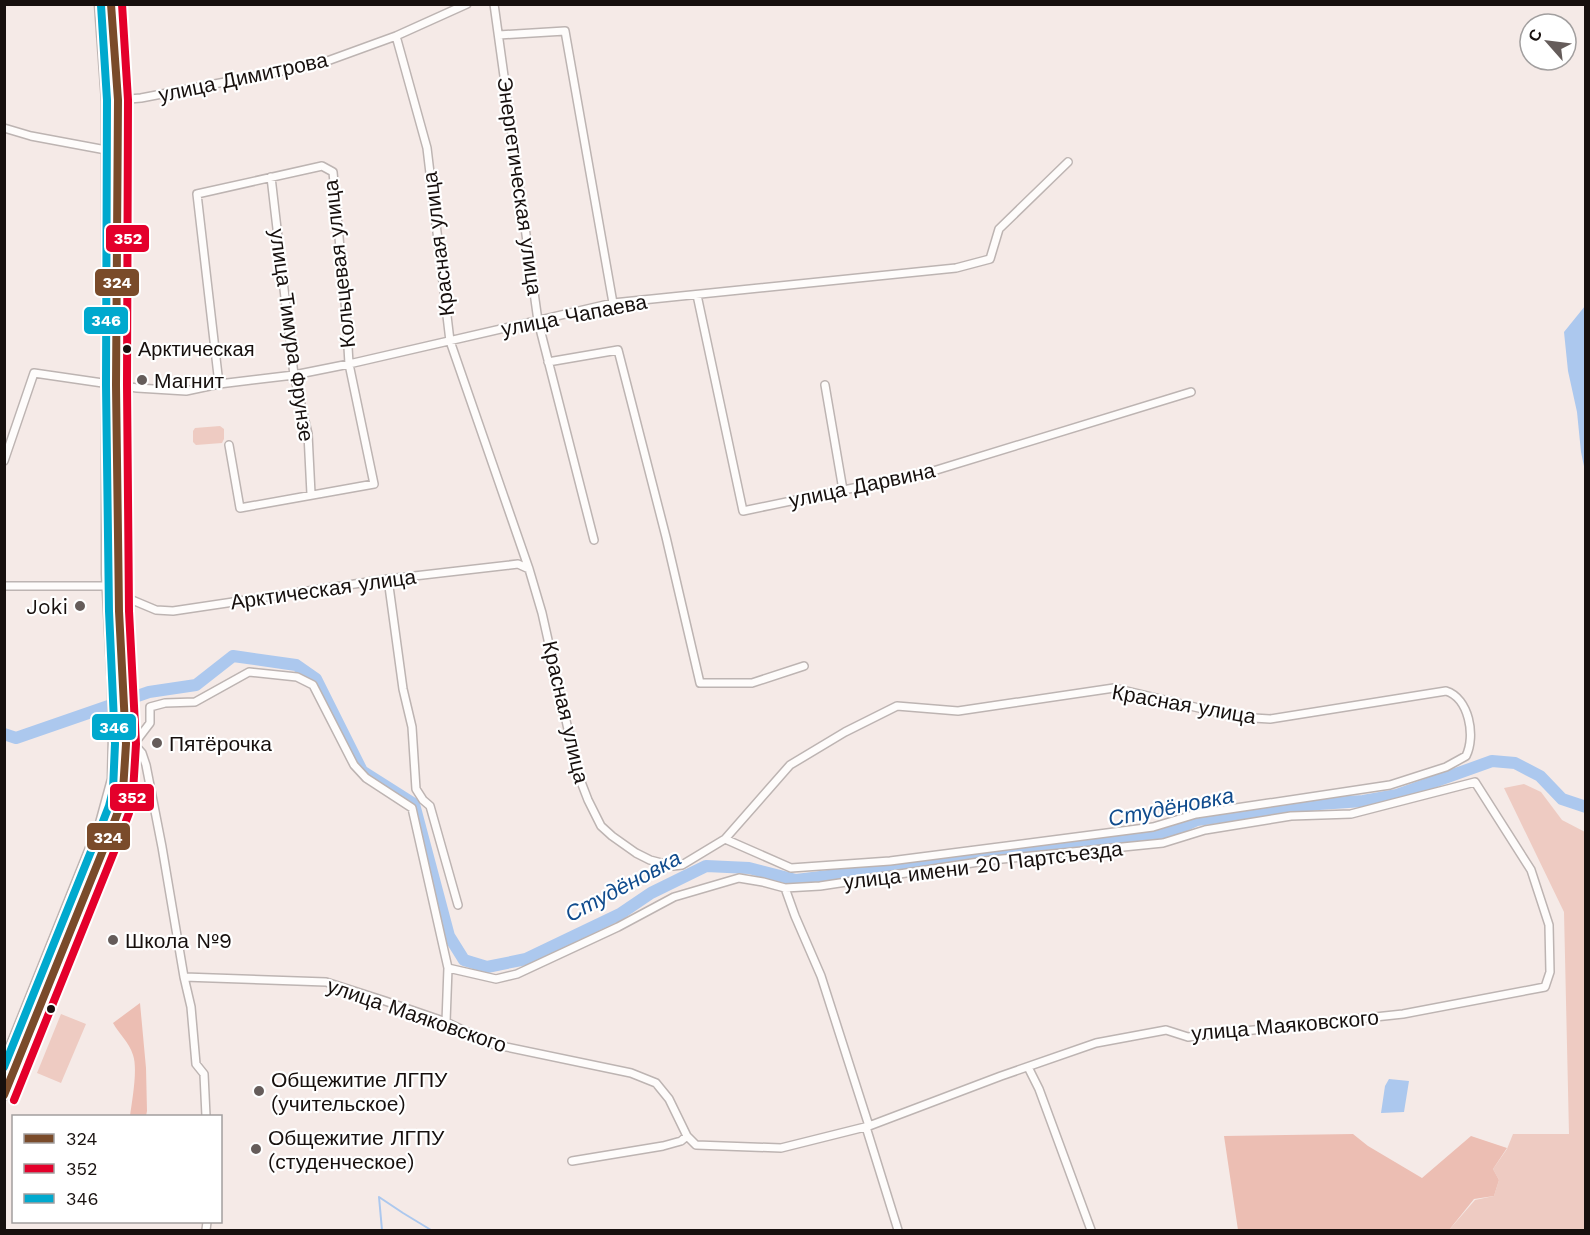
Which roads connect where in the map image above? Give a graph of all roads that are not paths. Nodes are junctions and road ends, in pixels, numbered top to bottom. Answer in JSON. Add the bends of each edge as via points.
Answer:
{"nodes":[{"id":1,"x":99,"y":4,"type":"edge"},
{"id":2,"x":111,"y":4,"type":"edge"},
{"id":3,"x":467,"y":4,"type":"edge"},
{"id":4,"x":495,"y":4,"type":"edge"},
{"id":5,"x":499,"y":35,"type":"junction"},
{"id":6,"x":396,"y":36,"type":"junction"},
{"id":7,"x":118,"y":100,"type":"junction"},
{"id":8,"x":4,"y":120,"type":"edge"},
{"id":9,"x":5,"y":129,"type":"edge"},
{"id":10,"x":106,"y":150,"type":"junction"},
{"id":11,"x":1068,"y":162,"type":"dead end"},
{"id":12,"x":271,"y":177,"type":"junction"},
{"id":13,"x":697,"y":295,"type":"junction"},
{"id":14,"x":613,"y":303,"type":"junction"},
{"id":15,"x":538,"y":321,"type":"junction"},
{"id":16,"x":450,"y":341,"type":"junction"},
{"id":17,"x":549,"y":362,"type":"junction"},
{"id":18,"x":349,"y":364,"type":"junction"},
{"id":19,"x":294,"y":375,"type":"junction"},
{"id":20,"x":105,"y":384,"type":"junction"},
{"id":21,"x":219,"y":384,"type":"junction"},
{"id":22,"x":116,"y":385,"type":"junction"},
{"id":23,"x":825,"y":385,"type":"dead end"},
{"id":24,"x":1191,"y":392,"type":"dead end"},
{"id":25,"x":229,"y":445,"type":"dead end"},
{"id":26,"x":4,"y":461,"type":"edge"},
{"id":27,"x":843,"y":490,"type":"junction"},
{"id":28,"x":311,"y":494,"type":"junction"},
{"id":29,"x":594,"y":540,"type":"dead end"},
{"id":30,"x":529,"y":569,"type":"junction"},
{"id":31,"x":106,"y":574,"type":"junction"},
{"id":32,"x":119,"y":574,"type":"junction"},
{"id":33,"x":388,"y":579,"type":"junction"},
{"id":34,"x":4,"y":586,"type":"edge"},
{"id":35,"x":107,"y":586,"type":"junction"},
{"id":36,"x":119,"y":593,"type":"junction"},
{"id":37,"x":119,"y":611,"type":"junction"},
{"id":38,"x":108,"y":612,"type":"junction"},
{"id":39,"x":804,"y":666,"type":"dead end"},
{"id":40,"x":1461,"y":701,"type":"joint"},
{"id":41,"x":129,"y":741,"type":"junction"},
{"id":42,"x":725,"y":839,"type":"junction"},
{"id":43,"x":785,"y":888,"type":"junction"},
{"id":44,"x":458,"y":906,"type":"dead end"},
{"id":45,"x":448,"y":968,"type":"junction"},
{"id":46,"x":184,"y":977,"type":"junction"},
{"id":47,"x":1545,"y":987,"type":"joint"},
{"id":48,"x":446,"y":1023,"type":"junction"},
{"id":49,"x":4,"y":1062,"type":"edge"},
{"id":50,"x":1028,"y":1067,"type":"junction"},
{"id":51,"x":4,"y":1096,"type":"edge"},
{"id":52,"x":206,"y":1115,"type":"edge"},
{"id":53,"x":867,"y":1127,"type":"junction"},
{"id":54,"x":687,"y":1136,"type":"junction"},
{"id":55,"x":572,"y":1161,"type":"dead end"},
{"id":56,"x":898,"y":1230,"type":"edge"},
{"id":57,"x":1091,"y":1230,"type":"edge"}],
"edges":[{"from":1,"to":10,"type":"main road"},
{"from":2,"to":7,"type":"main road"},
{"from":3,"to":6,"type":"street","name":"улица Димитрова"},
{"from":4,"to":5,"type":"street","name":"Энергетическая улица"},
{"from":5,"to":14,"type":"street","via":[[565,31]]},
{"from":5,"to":15,"type":"street","name":"Энергетическая улица"},
{"from":6,"to":7,"type":"street","name":"улица Димитрова","via":[[319,64]]},
{"from":6,"to":16,"type":"street","name":"Красная улица","via":[[427,148]]},
{"from":7,"to":22,"type":"main road"},
{"from":8,"to":9,"type":"street"},
{"from":9,"to":10,"type":"street"},
{"from":10,"to":20,"type":"main road"},
{"from":11,"to":13,"type":"street","name":"улица Чапаева","via":[[999,229],[990,259],[956,268]]},
{"from":12,"to":18,"type":"street","name":"Кольцевая улица","via":[[322,166],[333,172]]},
{"from":12,"to":19,"type":"street","name":"улица Тимура Фрунзе"},
{"from":12,"to":21,"type":"street","name":"Кольцевая улица","via":[[197,194]]},
{"from":13,"to":14,"type":"street","name":"улица Чапаева"},
{"from":13,"to":27,"type":"street","name":"улица Дарвина","via":[[743,511]]},
{"from":14,"to":15,"type":"street","name":"улица Чапаева"},
{"from":15,"to":16,"type":"street","name":"улица Чапаева"},
{"from":15,"to":17,"type":"street","name":"Энергетическая улица"},
{"from":16,"to":18,"type":"street","name":"улица Чапаева"},
{"from":16,"to":30,"type":"street","name":"Красная улица"},
{"from":17,"to":29,"type":"street","name":"Энергетическая улица"},
{"from":17,"to":39,"type":"street","via":[[618,350],[700,683],[752,683]]},
{"from":18,"to":19,"type":"street","name":"улица Чапаева"},
{"from":18,"to":28,"type":"street","name":"Кольцевая улица","via":[[374,484]]},
{"from":19,"to":21,"type":"street","name":"улица Чапаева"},
{"from":19,"to":28,"type":"street","name":"улица Тимура Фрунзе","via":[[308,434]]},
{"from":20,"to":22,"type":"street","name":"улица Чапаева"},
{"from":20,"to":26,"type":"street","name":"улица Чапаева","via":[[34,373]]},
{"from":20,"to":31,"type":"main road"},
{"from":21,"to":22,"type":"street","name":"улица Чапаева","via":[[186,391]]},
{"from":22,"to":32,"type":"main road"},
{"from":23,"to":27,"type":"street"},
{"from":24,"to":27,"type":"street","name":"улица Дарвина","via":[[930,472]]},
{"from":25,"to":28,"type":"street","name":"Кольцевая улица","via":[[240,508]]},
{"from":30,"to":33,"type":"street","name":"Арктическая улица","via":[[518,564]]},
{"from":30,"to":42,"type":"street","name":"Красная улица","via":[[578,774],[601,826],[636,853],[673,866],[682,865]]},
{"from":31,"to":32,"type":"main road","via":[[110,580]]},
{"from":31,"to":35,"type":"main road"},
{"from":32,"to":36,"type":"main road"},
{"from":33,"to":36,"type":"street","name":"Арктическая улица","via":[[172,611],[156,610]]},
{"from":33,"to":44,"type":"street","via":[[412,727],[416,789],[430,806]]},
{"from":34,"to":35,"type":"street"},
{"from":35,"to":36,"type":"street","name":"Арктическая улица"},
{"from":35,"to":38,"type":"main road"},
{"from":36,"to":37,"type":"main road"},
{"from":37,"to":38,"type":"main road","via":[[111,605]]},
{"from":37,"to":41,"type":"main road"},
{"from":38,"to":49,"type":"main road","via":[[112,779],[100,823]]},
{"from":40,"to":42,"type":"street","name":"Красная улица","via":[[1446,691],[1270,719],[1237,717],[1114,688],[958,711],[897,706],[790,765]]},
{"from":40,"to":42,"type":"street","name":"улица имени 20 Партсъезда","via":[[1470,732],[1466,756],[1390,786],[1196,814],[1153,827],[890,861],[791,868]]},
{"from":41,"to":45,"type":"street","via":[[150,723],[150,707],[195,702],[249,672],[297,677],[313,685],[354,765],[366,778],[412,808]]},
{"from":41,"to":46,"type":"street","via":[[142,753],[146,765]]},
{"from":41,"to":51,"type":"main road","via":[[119,809]]},
{"from":43,"to":45,"type":"street","name":"улица имени 20 Партсъезда","via":[[739,878],[674,897],[517,974],[496,978]]},
{"from":43,"to":47,"type":"street","name":"улица имени 20 Партсъезда","via":[[992,860],[1163,843],[1205,830],[1281,818],[1351,814],[1475,782],[1531,870],[1549,924],[1550,972]]},
{"from":43,"to":53,"type":"street","via":[[821,976]]},
{"from":45,"to":48,"type":"street"},
{"from":46,"to":48,"type":"street","name":"улица Маяковского","via":[[326,982]]},
{"from":46,"to":52,"type":"street","via":[[196,1064],[204,1074]]},
{"from":47,"to":50,"type":"street","name":"улица Маяковского","via":[[1403,1014],[1188,1036],[1166,1030],[1096,1043]]},
{"from":48,"to":54,"type":"street","name":"улица Маяковского","via":[[492,1044],[631,1073],[656,1083],[669,1099]]},
{"from":50,"to":53,"type":"street","name":"улица Маяковского"},
{"from":50,"to":57,"type":"street"},
{"from":53,"to":54,"type":"street","name":"улица Маяковского","via":[[781,1148],[696,1145]]},
{"from":53,"to":56,"type":"street"},
{"from":54,"to":55,"type":"street","via":[[663,1146]]}]}
